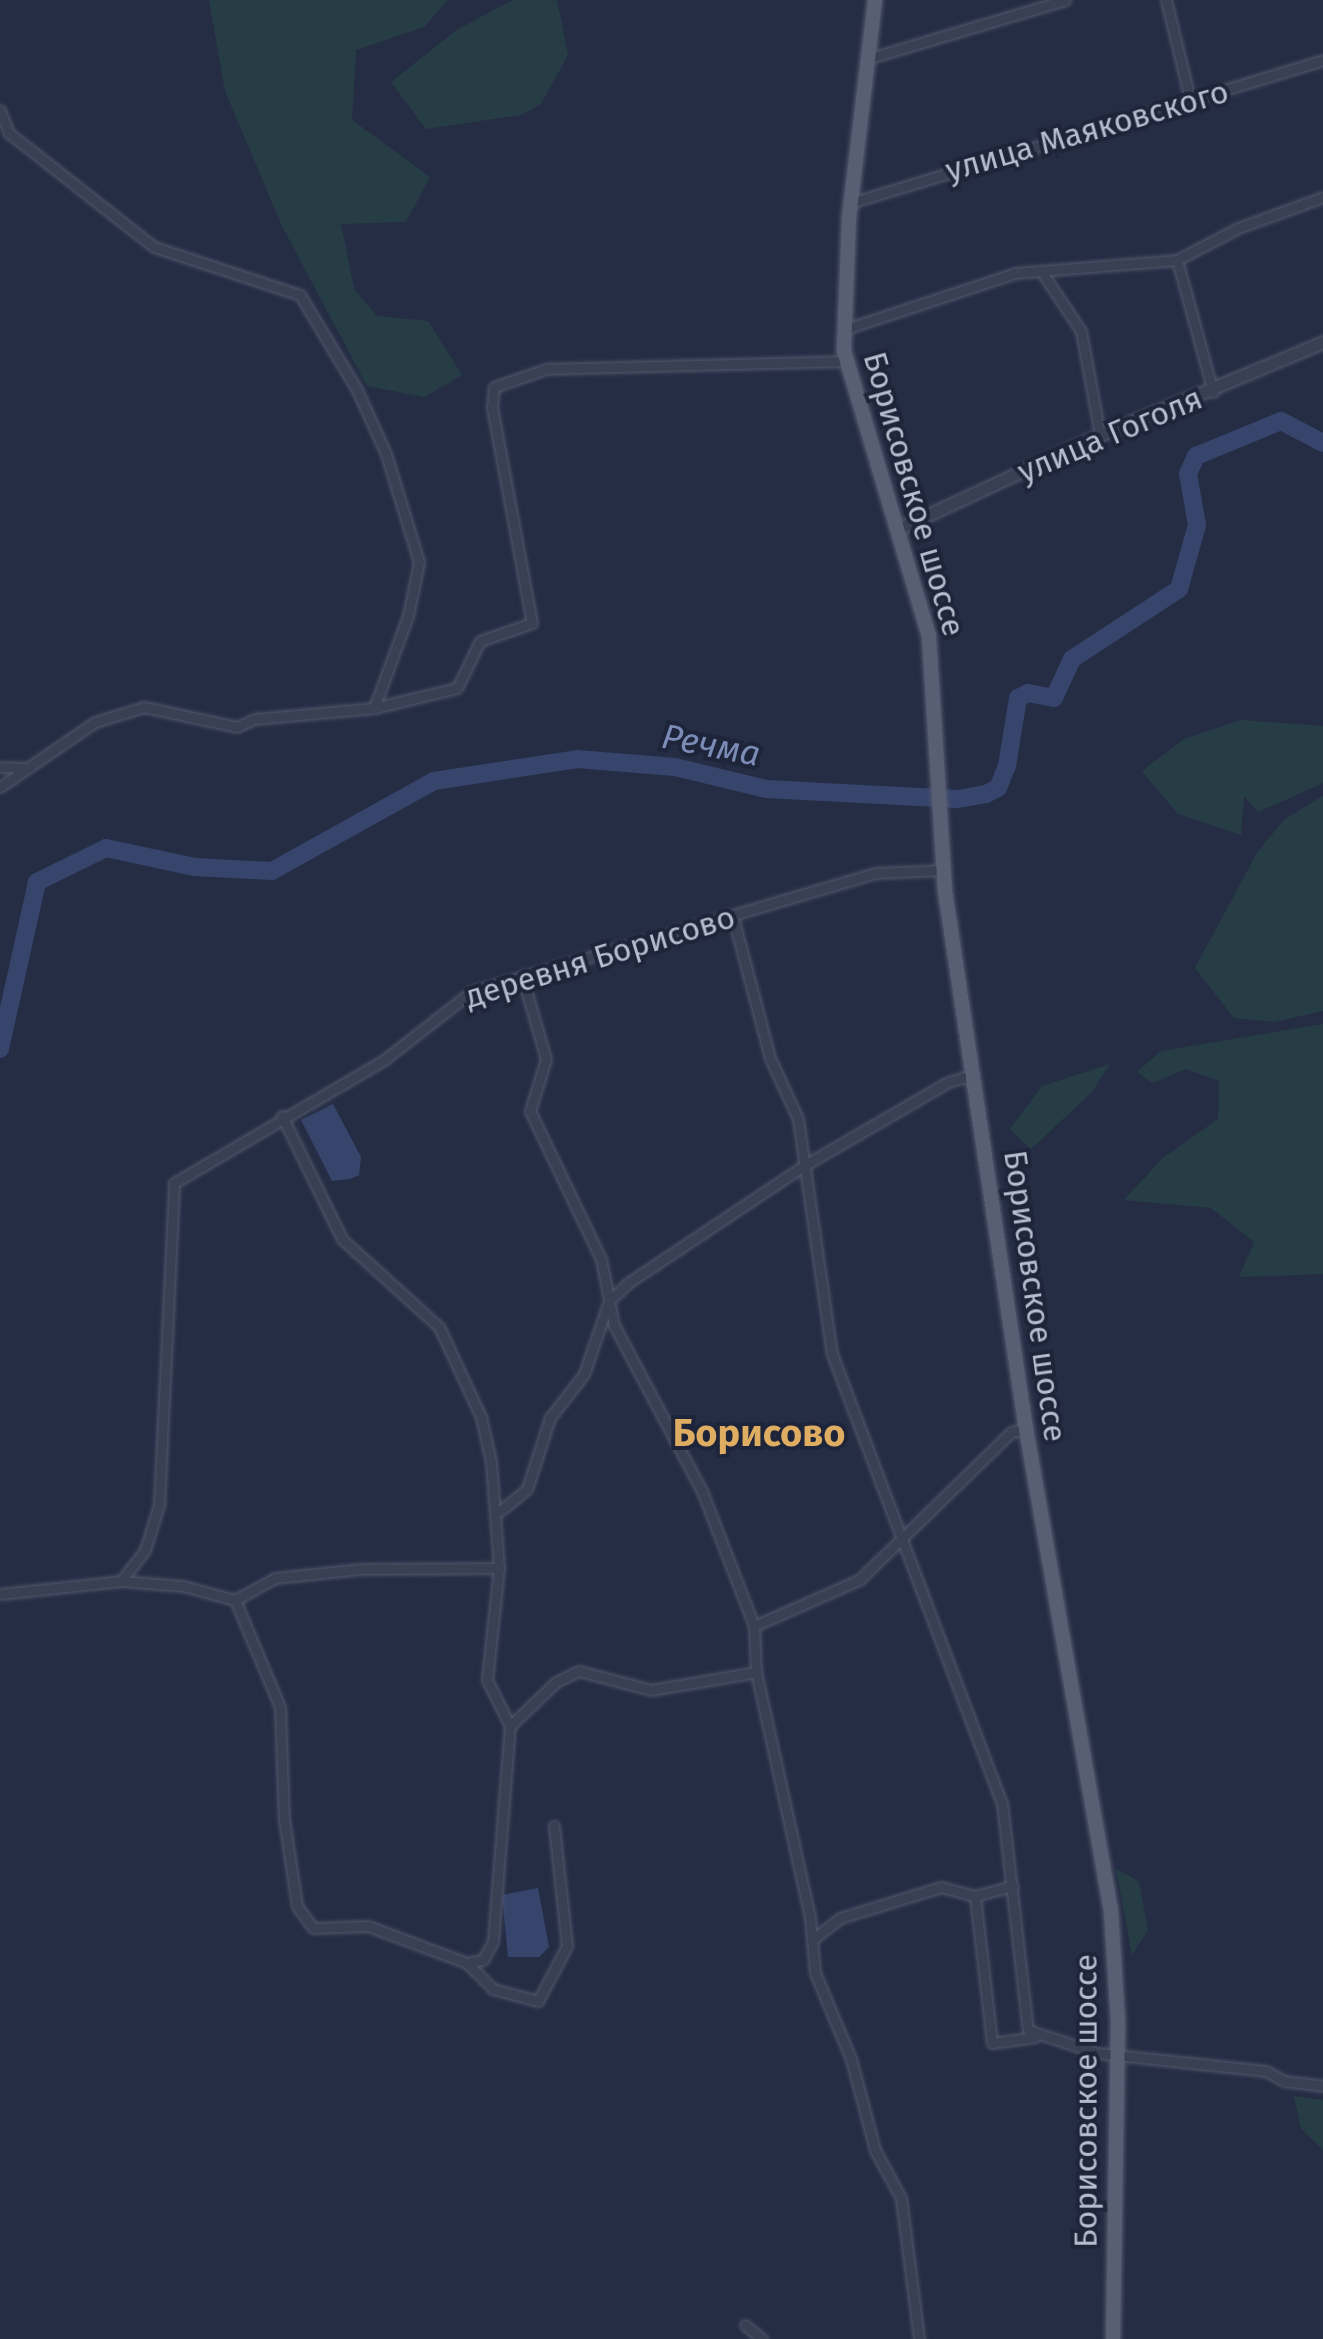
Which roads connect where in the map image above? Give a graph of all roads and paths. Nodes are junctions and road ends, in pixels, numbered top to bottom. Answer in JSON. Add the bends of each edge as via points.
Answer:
{"nodes":[{"id":1,"x":876,"y":0,"type":"edge"},
{"id":2,"x":1065,"y":0,"type":"edge"},
{"id":3,"x":1166,"y":0,"type":"edge"},
{"id":4,"x":868,"y":59,"type":"junction"},
{"id":5,"x":1323,"y":60,"type":"edge"},
{"id":6,"x":1191,"y":103,"type":"junction"},
{"id":7,"x":0,"y":110,"type":"edge"},
{"id":8,"x":1323,"y":196,"type":"edge"},
{"id":9,"x":850,"y":203,"type":"junction"},
{"id":10,"x":1177,"y":260,"type":"junction"},
{"id":11,"x":1041,"y":271,"type":"junction"},
{"id":12,"x":843,"y":330,"type":"junction"},
{"id":13,"x":1323,"y":342,"type":"edge"},
{"id":14,"x":846,"y":361,"type":"junction"},
{"id":15,"x":1213,"y":392,"type":"junction"},
{"id":16,"x":1100,"y":435,"type":"junction"},
{"id":17,"x":898,"y":529,"type":"junction"},
{"id":18,"x":374,"y":708,"type":"junction"},
{"id":19,"x":0,"y":767,"type":"edge"},
{"id":20,"x":24,"y":768,"type":"junction"},
{"id":21,"x":0,"y":787,"type":"edge"},
{"id":22,"x":942,"y":870,"type":"junction"},
{"id":23,"x":733,"y":917,"type":"junction"},
{"id":24,"x":522,"y":976,"type":"junction"},
{"id":25,"x":973,"y":1076,"type":"junction"},
{"id":26,"x":282,"y":1116,"type":"junction"},
{"id":27,"x":805,"y":1165,"type":"junction"},
{"id":28,"x":609,"y":1301,"type":"junction"},
{"id":29,"x":1026,"y":1428,"type":"junction"},
{"id":30,"x":500,"y":1511,"type":"junction"},
{"id":31,"x":903,"y":1540,"type":"junction"},
{"id":32,"x":499,"y":1568,"type":"junction"},
{"id":33,"x":120,"y":1581,"type":"junction"},
{"id":34,"x":0,"y":1594,"type":"edge"},
{"id":35,"x":234,"y":1600,"type":"junction"},
{"id":36,"x":754,"y":1626,"type":"junction"},
{"id":37,"x":756,"y":1672,"type":"junction"},
{"id":38,"x":510,"y":1726,"type":"junction"},
{"id":39,"x":554,"y":1826,"type":"dead end"},
{"id":40,"x":1013,"y":1886,"type":"junction"},
{"id":41,"x":975,"y":1896,"type":"junction"},
{"id":42,"x":812,"y":1940,"type":"junction"},
{"id":43,"x":468,"y":1964,"type":"junction"},
{"id":44,"x":1035,"y":2037,"type":"junction"},
{"id":45,"x":1118,"y":2056,"type":"junction"},
{"id":46,"x":1323,"y":2086,"type":"edge"},
{"id":47,"x":745,"y":2324,"type":"dead end"},
{"id":48,"x":762,"y":2339,"type":"edge"},
{"id":49,"x":919,"y":2339,"type":"edge"},
{"id":50,"x":1113,"y":2339,"type":"edge"}],
"edges":[{"from":1,"to":4,"type":"main road","name":"Борисовское шоссе"},
{"from":2,"to":4,"type":"street"},
{"from":3,"to":6,"type":"street"},
{"from":4,"to":9,"type":"main road","name":"Борисовское шоссе"},
{"from":5,"to":6,"type":"street","name":"улица Маяковского"},
{"from":6,"to":9,"type":"street","name":"улица Маяковского","via":[[994,155]]},
{"from":7,"to":18,"type":"street","via":[[9,133],[154,248],[300,295],[386,454],[419,562],[408,616]]},
{"from":8,"to":10,"type":"street"},
{"from":9,"to":12,"type":"main road","name":"Борисовское шоссе"},
{"from":10,"to":11,"type":"street"},
{"from":10,"to":15,"type":"street"},
{"from":11,"to":12,"type":"street","via":[[1015,273]]},
{"from":11,"to":16,"type":"street","via":[[1081,330]]},
{"from":12,"to":14,"type":"main road","name":"Борисовское шоссе"},
{"from":13,"to":15,"type":"street","name":"улица Гоголя"},
{"from":14,"to":17,"type":"main road","name":"Борисовское шоссе"},
{"from":14,"to":18,"type":"street","via":[[546,369],[494,387],[492,407],[532,623],[480,642],[458,688]]},
{"from":15,"to":16,"type":"street","name":"улица Гоголя"},
{"from":16,"to":17,"type":"street","name":"улица Гоголя"},
{"from":17,"to":22,"type":"main road","name":"Борисовское шоссе","via":[[929,637]]},
{"from":18,"to":20,"type":"street","via":[[217,728],[144,707],[95,722]]},
{"from":19,"to":20,"type":"street"},
{"from":20,"to":21,"type":"street"},
{"from":22,"to":23,"type":"street","name":"деревня Борисово","via":[[876,874]]},
{"from":22,"to":25,"type":"main road","name":"Борисовское шоссе"},
{"from":23,"to":24,"type":"street","name":"деревня Борисово"},
{"from":23,"to":27,"type":"street","via":[[770,1058],[798,1119]]},
{"from":24,"to":26,"type":"street","name":"деревня Борисово","via":[[445,1006],[384,1060]]},
{"from":24,"to":28,"type":"street","via":[[546,1060],[530,1111],[601,1259]]},
{"from":25,"to":27,"type":"street","via":[[948,1082]]},
{"from":25,"to":29,"type":"main road","name":"Борисовское шоссе"},
{"from":26,"to":30,"type":"street","via":[[342,1239],[439,1327],[480,1418]]},
{"from":26,"to":33,"type":"street","name":"деревня Борисово","via":[[174,1183],[159,1506],[145,1550]]},
{"from":27,"to":28,"type":"street"},
{"from":27,"to":31,"type":"street","via":[[832,1354]]},
{"from":28,"to":30,"type":"street","via":[[584,1374],[550,1418],[527,1489]]},
{"from":28,"to":36,"type":"street","via":[[614,1325],[702,1490]]},
{"from":29,"to":31,"type":"street","via":[[1010,1432]]},
{"from":29,"to":45,"type":"main road","name":"Борисовское шоссе","via":[[1111,1911]]},
{"from":30,"to":32,"type":"street"},
{"from":31,"to":36,"type":"street","via":[[859,1580]]},
{"from":31,"to":40,"type":"street","via":[[1002,1803]]},
{"from":32,"to":35,"type":"street","via":[[361,1569],[274,1578]]},
{"from":32,"to":38,"type":"street","via":[[487,1680]]},
{"from":33,"to":34,"type":"street"},
{"from":33,"to":35,"type":"street","via":[[183,1586]]},
{"from":35,"to":43,"type":"street","via":[[280,1707],[284,1819],[297,1906],[313,1928],[368,1926]]},
{"from":36,"to":37,"type":"street"},
{"from":37,"to":38,"type":"street","via":[[651,1690],[580,1671],[556,1682]]},
{"from":37,"to":42,"type":"street"},
{"from":38,"to":43,"type":"street","via":[[492,1942],[483,1960]]},
{"from":39,"to":43,"type":"street","via":[[568,1946],[538,2001],[493,1989]]},
{"from":40,"to":41,"type":"street"},
{"from":40,"to":44,"type":"street","via":[[1028,2030]]},
{"from":41,"to":42,"type":"street","via":[[941,1888],[840,1918]]},
{"from":41,"to":44,"type":"street","via":[[992,2043]]},
{"from":42,"to":49,"type":"street","via":[[815,1974],[851,2059],[875,2150],[901,2198]]},
{"from":44,"to":45,"type":"street"},
{"from":45,"to":46,"type":"street","via":[[1266,2071],[1284,2081]]},
{"from":45,"to":50,"type":"main road","name":"Борисовское шоссе"},
{"from":47,"to":48,"type":"street"}]}
